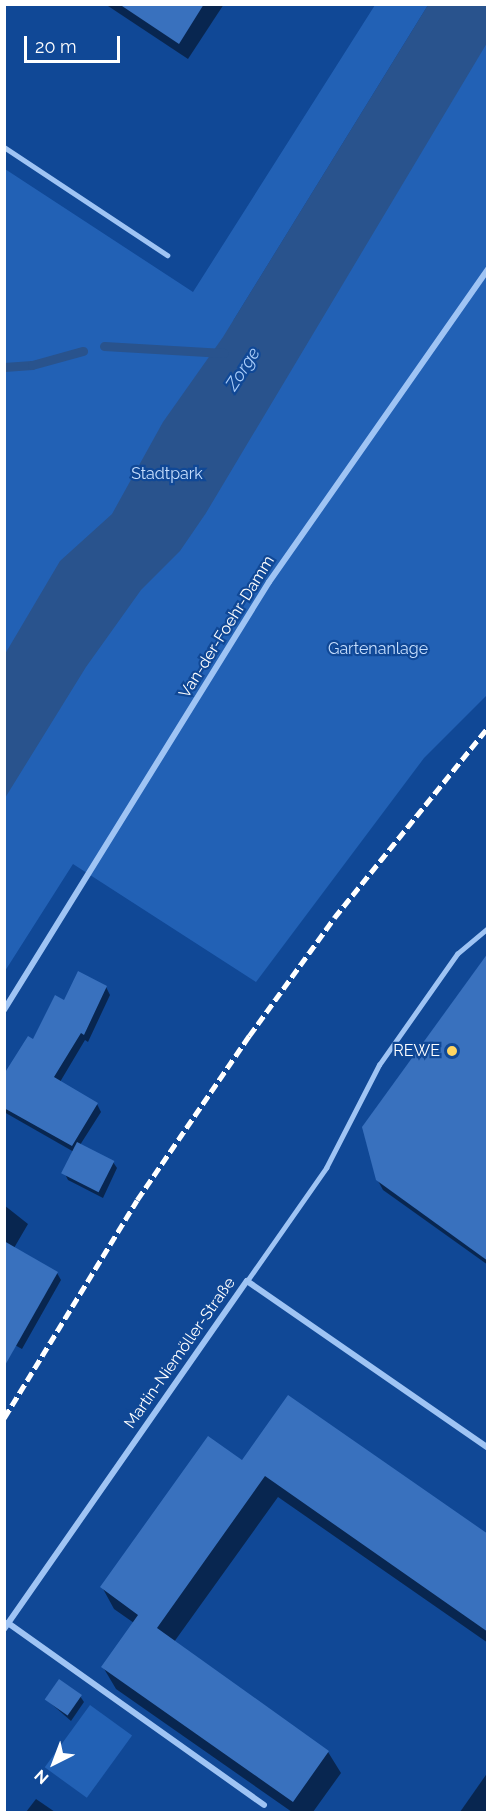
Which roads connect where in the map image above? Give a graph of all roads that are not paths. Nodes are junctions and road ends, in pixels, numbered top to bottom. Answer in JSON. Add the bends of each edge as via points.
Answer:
{"nodes":[{"id":1,"x":4,"y":147,"type":"edge"},
{"id":2,"x":167,"y":255,"type":"dead end"},
{"id":3,"x":488,"y":268,"type":"edge"},
{"id":4,"x":488,"y":928,"type":"edge"},
{"id":5,"x":4,"y":1010,"type":"edge"},
{"id":6,"x":247,"y":1281,"type":"junction"},
{"id":7,"x":488,"y":1448,"type":"edge"},
{"id":8,"x":6,"y":1626,"type":"edge"},
{"id":9,"x":264,"y":1805,"type":"dead end"}],
"edges":[{"from":1,"to":2,"type":"lane"},
{"from":3,"to":5,"type":"street","name":"Van-der-Foehr-Damm","via":[[269,582]]},
{"from":4,"to":6,"type":"lane","via":[[457,954],[379,1065],[326,1168]]},
{"from":6,"to":7,"type":"street","name":"Martin-Niemöller-Straße"},
{"from":6,"to":8,"type":"street","name":"Martin-Niemöller-Straße"},
{"from":8,"to":9,"type":"street","name":"Martin-Niemöller-Straße"}]}
